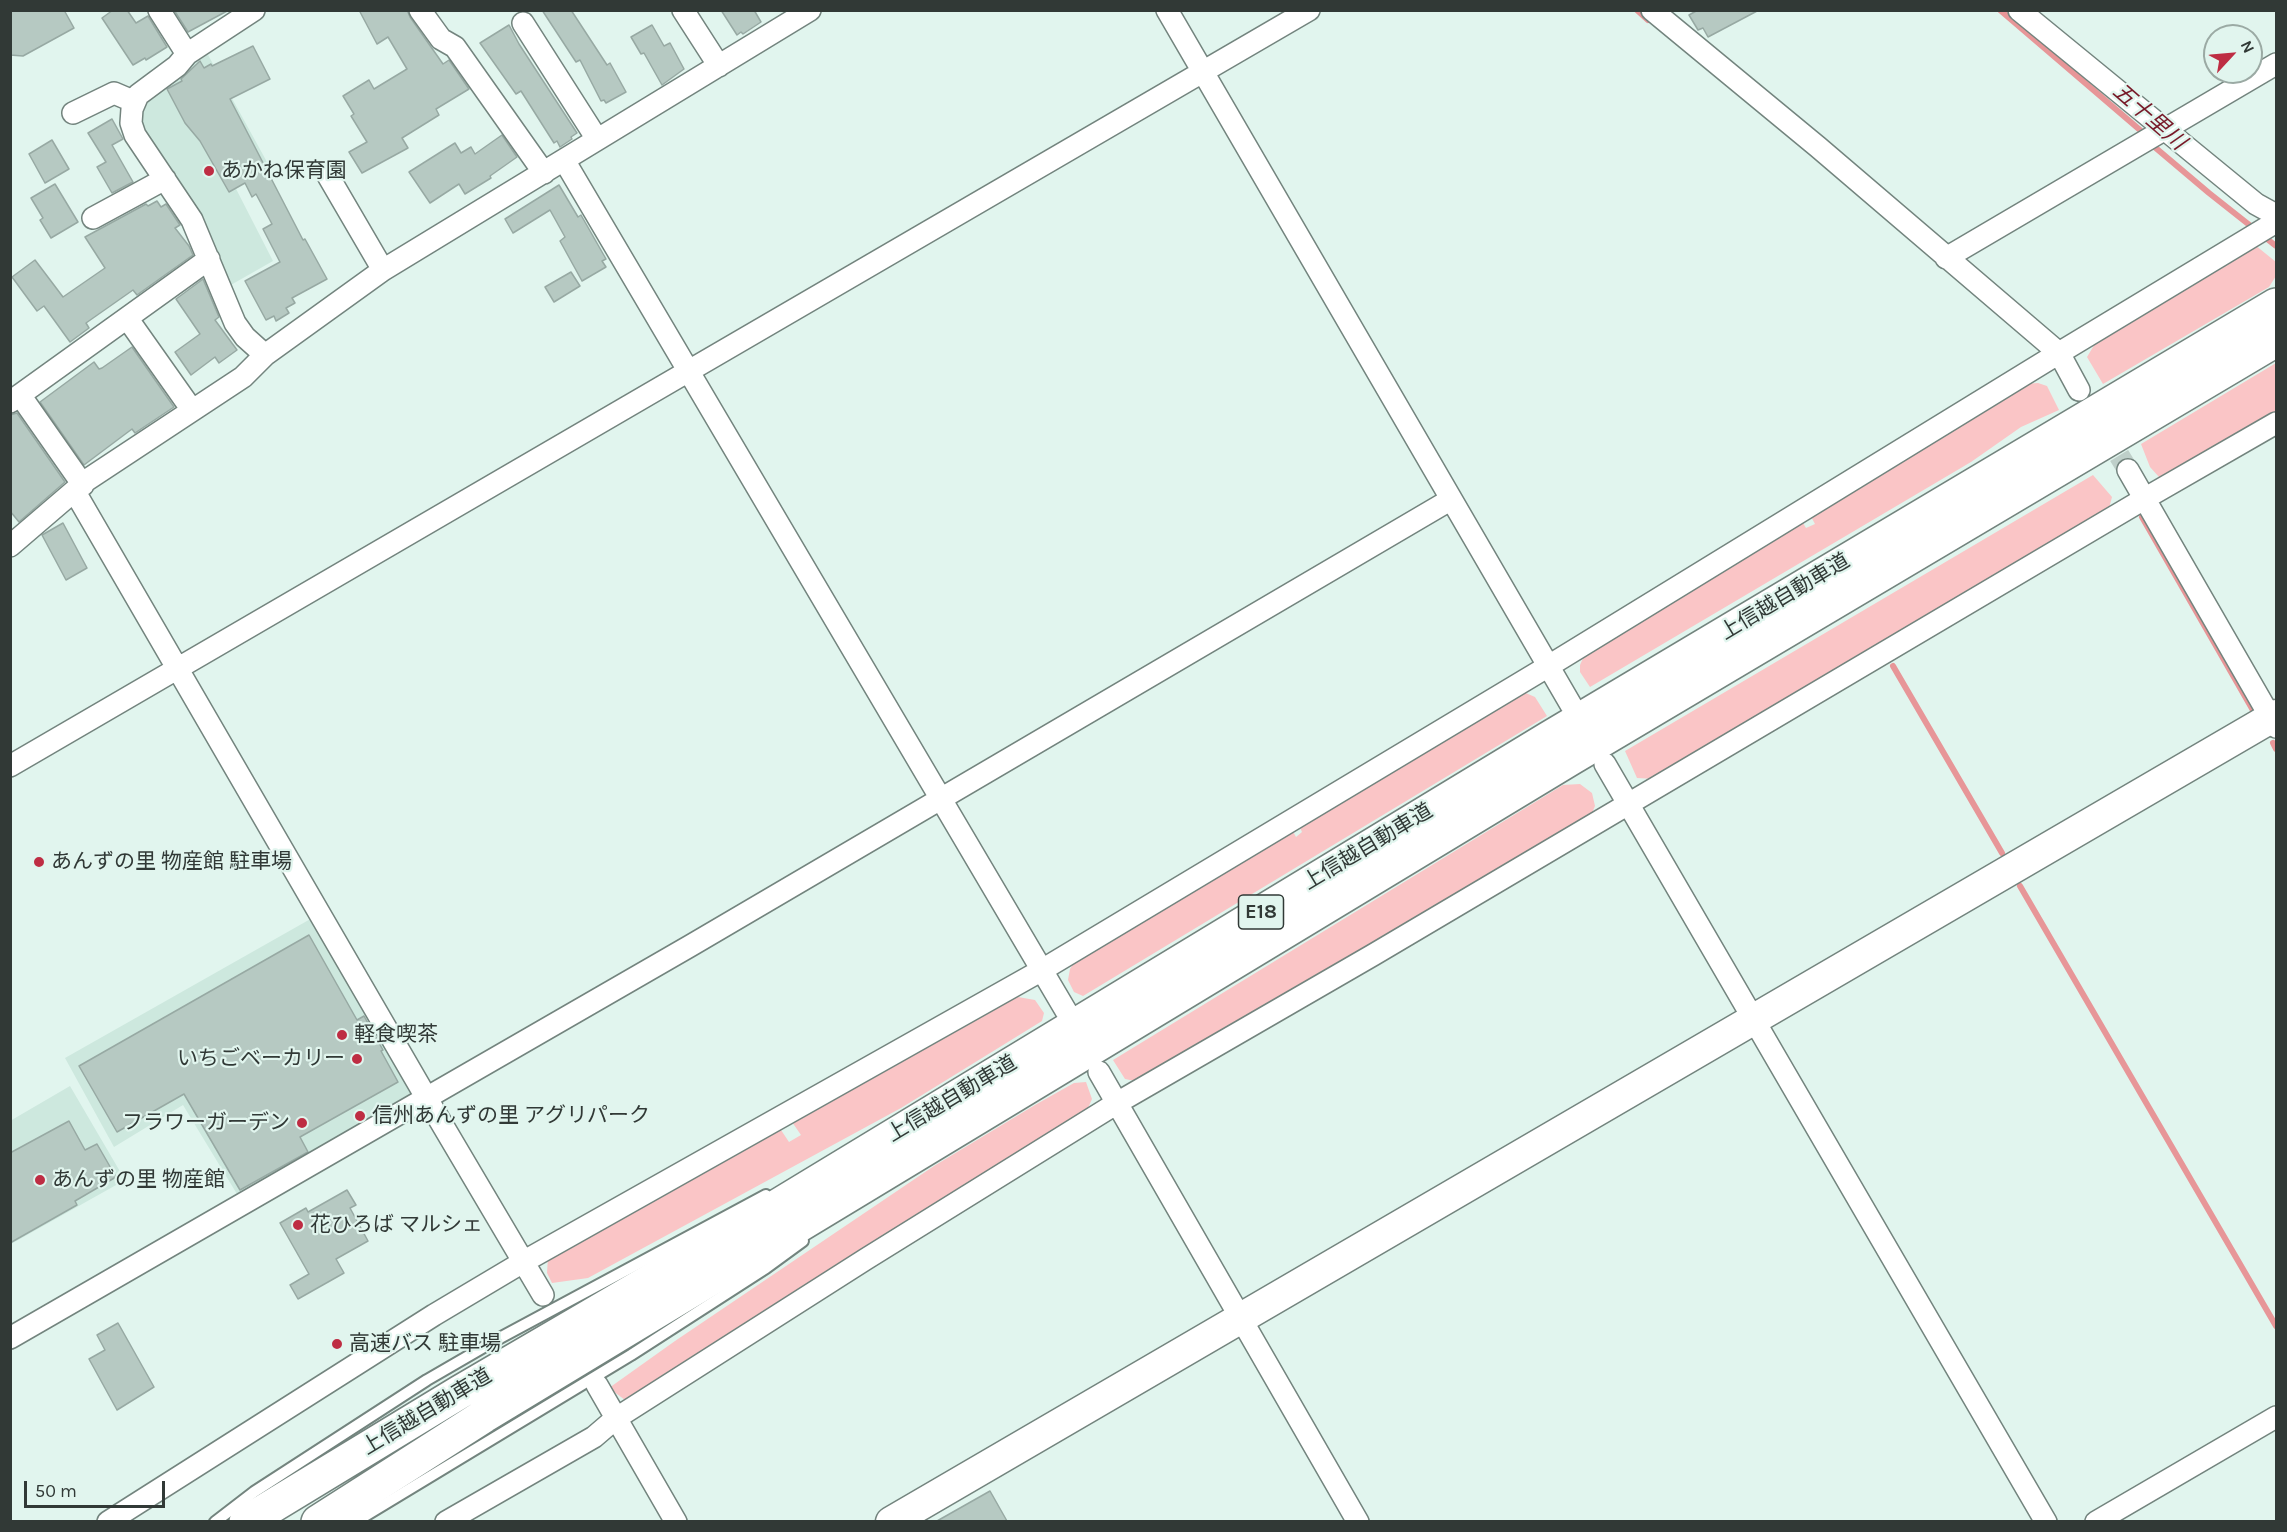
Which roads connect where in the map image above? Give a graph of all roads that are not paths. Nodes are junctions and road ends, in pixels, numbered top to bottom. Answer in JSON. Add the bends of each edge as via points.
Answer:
{"nodes":[{"id":1,"x":159,"y":10,"type":"edge"},
{"id":2,"x":254,"y":10,"type":"edge"},
{"id":3,"x":420,"y":10,"type":"edge"},
{"id":4,"x":683,"y":10,"type":"edge"},
{"id":5,"x":810,"y":10,"type":"edge"},
{"id":6,"x":1167,"y":10,"type":"edge"},
{"id":7,"x":1310,"y":10,"type":"edge"},
{"id":8,"x":2019,"y":10,"type":"edge"},
{"id":9,"x":1665,"y":14,"type":"edge"},
{"id":10,"x":523,"y":22,"type":"dead end"},
{"id":11,"x":187,"y":54,"type":"junction"},
{"id":12,"x":2277,"y":64,"type":"edge"},
{"id":13,"x":719,"y":66,"type":"junction"},
{"id":14,"x":1202,"y":73,"type":"junction"},
{"id":15,"x":135,"y":102,"type":"junction"},
{"id":16,"x":73,"y":113,"type":"dead end"},
{"id":17,"x":2162,"y":132,"type":"junction"},
{"id":18,"x":597,"y":139,"type":"junction"},
{"id":19,"x":564,"y":160,"type":"junction"},
{"id":20,"x":544,"y":173,"type":"junction"},
{"id":21,"x":327,"y":174,"type":"dead end"},
{"id":22,"x":165,"y":179,"type":"junction"},
{"id":23,"x":93,"y":218,"type":"dead end"},
{"id":24,"x":2276,"y":220,"type":"edge"},
{"id":25,"x":1946,"y":258,"type":"junction"},
{"id":26,"x":209,"y":259,"type":"junction"},
{"id":27,"x":383,"y":270,"type":"junction"},
{"id":28,"x":2277,"y":305,"type":"edge"},
{"id":29,"x":127,"y":318,"type":"junction"},
{"id":30,"x":2277,"y":340,"type":"edge"},
{"id":31,"x":2059,"y":353,"type":"junction"},
{"id":32,"x":265,"y":355,"type":"junction"},
{"id":33,"x":688,"y":371,"type":"junction"},
{"id":34,"x":2079,"y":390,"type":"dead end"},
{"id":35,"x":15,"y":399,"type":"edge"},
{"id":36,"x":192,"y":410,"type":"junction"},
{"id":37,"x":2277,"y":423,"type":"edge"},
{"id":38,"x":2128,"y":470,"type":"tunnel mouth"},
{"id":39,"x":79,"y":488,"type":"junction"},
{"id":40,"x":2144,"y":499,"type":"junction"},
{"id":41,"x":1450,"y":500,"type":"junction"},
{"id":42,"x":10,"y":546,"type":"edge"},
{"id":43,"x":1547,"y":667,"type":"junction"},
{"id":44,"x":178,"y":669,"type":"junction"},
{"id":45,"x":1570,"y":705,"type":"dead end"},
{"id":46,"x":2275,"y":720,"type":"edge"},
{"id":47,"x":1605,"y":764,"type":"dead end"},
{"id":48,"x":10,"y":766,"type":"edge"},
{"id":49,"x":939,"y":799,"type":"junction"},
{"id":50,"x":1628,"y":804,"type":"junction"},
{"id":51,"x":1042,"y":970,"type":"junction"},
{"id":52,"x":1066,"y":1011,"type":"dead end"},
{"id":53,"x":1754,"y":1019,"type":"junction"},
{"id":54,"x":1099,"y":1072,"type":"dead end"},
{"id":55,"x":426,"y":1097,"type":"junction"},
{"id":56,"x":1117,"y":1103,"type":"junction"},
{"id":57,"x":953,"y":1115,"type":"junction"},
{"id":58,"x":817,"y":1168,"type":"dead end"},
{"id":59,"x":775,"y":1190,"type":"dead end"},
{"id":60,"x":840,"y":1214,"type":"dead end"},
{"id":61,"x":813,"y":1234,"type":"dead end"},
{"id":62,"x":523,"y":1262,"type":"junction"},
{"id":63,"x":543,"y":1295,"type":"dead end"},
{"id":64,"x":1240,"y":1319,"type":"junction"},
{"id":65,"x":10,"y":1338,"type":"edge"},
{"id":66,"x":597,"y":1385,"type":"dead end"},
{"id":67,"x":2277,"y":1417,"type":"edge"},
{"id":68,"x":615,"y":1419,"type":"junction"},
{"id":69,"x":108,"y":1521,"type":"edge"},
{"id":70,"x":215,"y":1521,"type":"edge"},
{"id":71,"x":246,"y":1521,"type":"edge"},
{"id":72,"x":318,"y":1521,"type":"edge"},
{"id":73,"x":356,"y":1521,"type":"edge"},
{"id":74,"x":446,"y":1521,"type":"edge"},
{"id":75,"x":676,"y":1521,"type":"edge"},
{"id":76,"x":891,"y":1521,"type":"edge"},
{"id":77,"x":1358,"y":1521,"type":"edge"},
{"id":78,"x":2046,"y":1521,"type":"edge"},
{"id":79,"x":2096,"y":1521,"type":"edge"}],
"edges":[{"from":1,"to":11,"type":"street"},
{"from":2,"to":11,"type":"street"},
{"from":3,"to":20,"type":"street","via":[[441,39],[455,47]]},
{"from":4,"to":13,"type":"street"},
{"from":5,"to":13,"type":"street"},
{"from":6,"to":14,"type":"street"},
{"from":7,"to":14,"type":"street"},
{"from":8,"to":17,"type":"street"},
{"from":9,"to":25,"type":"street"},
{"from":10,"to":18,"type":"street"},
{"from":11,"to":15,"type":"street","via":[[138,95]]},
{"from":12,"to":17,"type":"street"},
{"from":13,"to":18,"type":"street"},
{"from":14,"to":33,"type":"street"},
{"from":14,"to":41,"type":"street"},
{"from":15,"to":16,"type":"street","via":[[114,93]]},
{"from":15,"to":22,"type":"street","via":[[131,123],[135,135]]},
{"from":17,"to":24,"type":"street"},
{"from":17,"to":25,"type":"street"},
{"from":18,"to":19,"type":"street"},
{"from":19,"to":20,"type":"street"},
{"from":19,"to":33,"type":"street"},
{"from":20,"to":27,"type":"street"},
{"from":21,"to":27,"type":"street"},
{"from":22,"to":23,"type":"street"},
{"from":22,"to":26,"type":"street","via":[[192,220]]},
{"from":24,"to":31,"type":"street"},
{"from":25,"to":31,"type":"street"},
{"from":26,"to":29,"type":"street"},
{"from":26,"to":32,"type":"street","via":[[235,323],[244,338]]},
{"from":27,"to":32,"type":"street"},
{"from":28,"to":57,"type":"highway","name":"上信越自動車道","number":"E18","via":[[1570,726]]},
{"from":29,"to":35,"type":"street"},
{"from":29,"to":36,"type":"street"},
{"from":30,"to":57,"type":"highway","name":"上信越自動車道","number":"E18","via":[[1580,753]]},
{"from":31,"to":34,"type":"street"},
{"from":31,"to":43,"type":"street"},
{"from":32,"to":36,"type":"street","via":[[243,377]]},
{"from":33,"to":44,"type":"street"},
{"from":33,"to":49,"type":"street"},
{"from":35,"to":39,"type":"street"},
{"from":36,"to":39,"type":"street"},
{"from":37,"to":40,"type":"street"},
{"from":38,"to":40,"type":"street"},
{"from":39,"to":42,"type":"street"},
{"from":39,"to":44,"type":"street"},
{"from":40,"to":46,"type":"street"},
{"from":40,"to":50,"type":"street"},
{"from":41,"to":43,"type":"street"},
{"from":41,"to":49,"type":"street"},
{"from":43,"to":45,"type":"street"},
{"from":43,"to":51,"type":"street"},
{"from":44,"to":48,"type":"street"},
{"from":44,"to":55,"type":"street"},
{"from":46,"to":53,"type":"street"},
{"from":47,"to":50,"type":"street"},
{"from":49,"to":51,"type":"street"},
{"from":49,"to":55,"type":"street"},
{"from":50,"to":53,"type":"street"},
{"from":50,"to":56,"type":"street"},
{"from":51,"to":52,"type":"street"},
{"from":51,"to":62,"type":"street"},
{"from":53,"to":64,"type":"street"},
{"from":53,"to":78,"type":"street"},
{"from":54,"to":56,"type":"street"},
{"from":55,"to":62,"type":"street"},
{"from":55,"to":65,"type":"street"},
{"from":56,"to":64,"type":"street"},
{"from":56,"to":68,"type":"street"},
{"from":57,"to":58,"type":"lane"},
{"from":57,"to":60,"type":"lane"},
{"from":57,"to":71,"type":"highway","name":"上信越自動車道","number":"E18","via":[[746,1225]]},
{"from":57,"to":72,"type":"highway","name":"上信越自動車道","number":"E18"},
{"from":59,"to":70,"type":"lane","via":[[427,1380]]},
{"from":61,"to":73,"type":"lane","via":[[631,1355]]},
{"from":62,"to":63,"type":"street"},
{"from":62,"to":69,"type":"street"},
{"from":64,"to":76,"type":"street"},
{"from":64,"to":77,"type":"street"},
{"from":66,"to":68,"type":"street"},
{"from":67,"to":79,"type":"street"},
{"from":68,"to":74,"type":"street","via":[[594,1437]]},
{"from":68,"to":75,"type":"street"}]}
